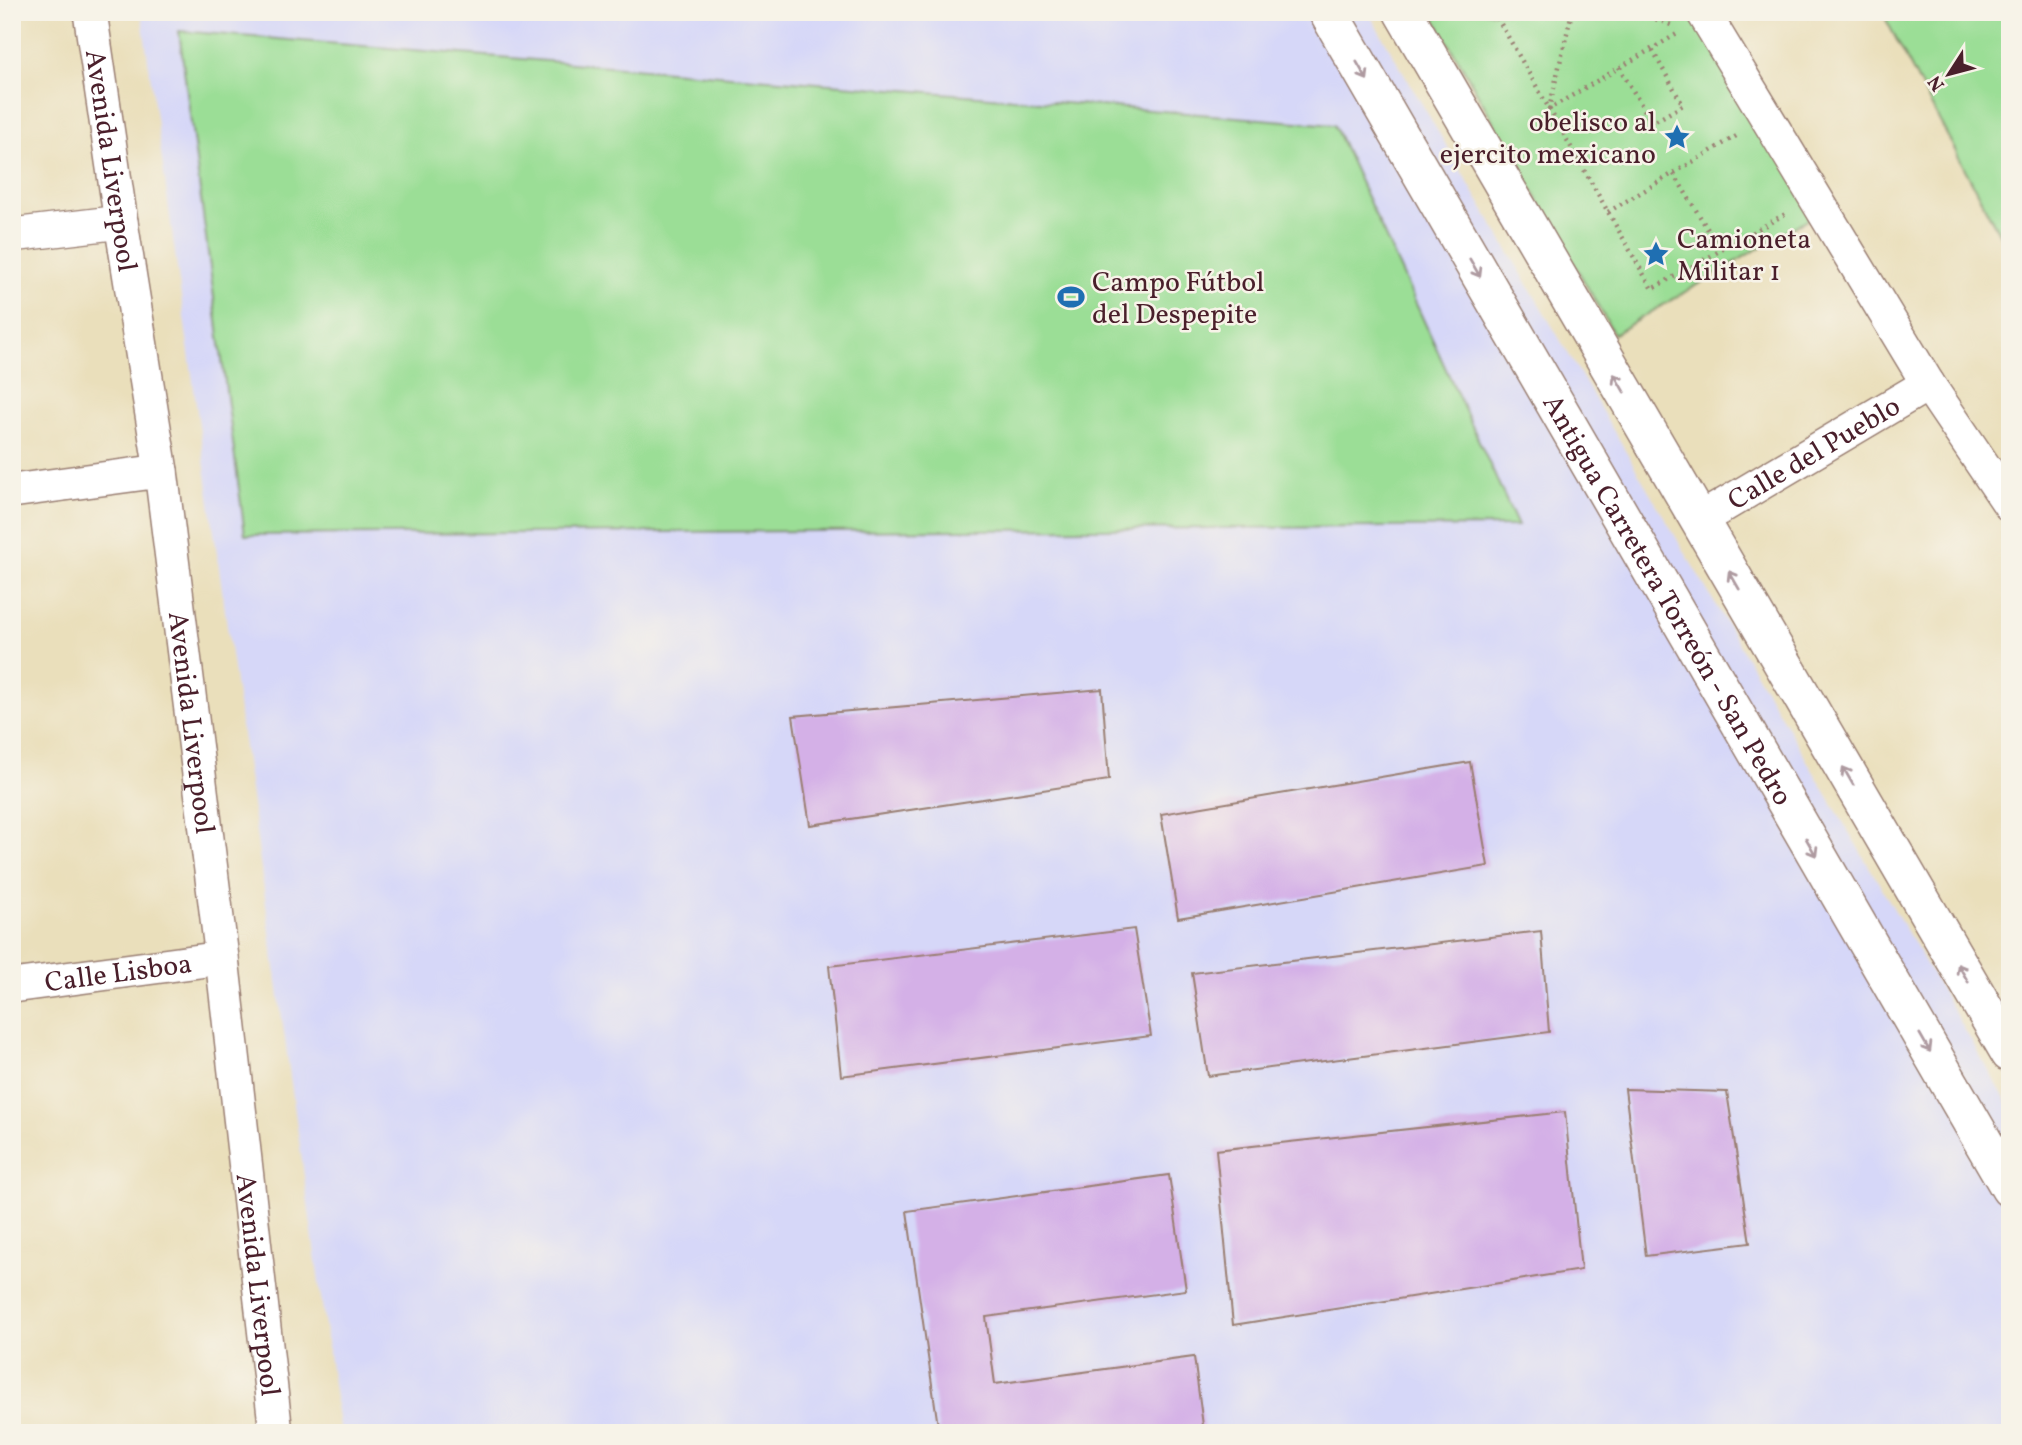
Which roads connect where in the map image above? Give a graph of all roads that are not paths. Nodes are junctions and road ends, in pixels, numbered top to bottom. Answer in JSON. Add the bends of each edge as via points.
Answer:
{"nodes":[{"id":1,"x":90,"y":12,"type":"edge"},
{"id":2,"x":1328,"y":12,"type":"edge"},
{"id":3,"x":1403,"y":12,"type":"edge"},
{"id":4,"x":1703,"y":12,"type":"edge"},
{"id":5,"x":121,"y":222,"type":"junction"},
{"id":6,"x":12,"y":235,"type":"edge"},
{"id":7,"x":1928,"y":384,"type":"junction"},
{"id":8,"x":161,"y":471,"type":"junction"},
{"id":9,"x":12,"y":491,"type":"edge"},
{"id":10,"x":2010,"y":505,"type":"edge"},
{"id":11,"x":1699,"y":520,"type":"junction"},
{"id":12,"x":222,"y":958,"type":"junction"},
{"id":13,"x":12,"y":986,"type":"edge"},
{"id":14,"x":2010,"y":1053,"type":"edge"},
{"id":15,"x":2010,"y":1188,"type":"edge"},
{"id":16,"x":276,"y":1433,"type":"edge"}],
"edges":[{"from":1,"to":5,"type":"street","name":"Avenida Liverpool"},
{"from":2,"to":15,"type":"main road","name":"Antigua Carretera Torreón - San Pedro","one_way":true},
{"from":11,"to":3,"type":"main road","one_way":true},
{"from":4,"to":7,"type":"street"},
{"from":5,"to":6,"type":"street"},
{"from":5,"to":8,"type":"street","name":"Avenida Liverpool"},
{"from":7,"to":10,"type":"street"},
{"from":7,"to":11,"type":"street","name":"Calle del Pueblo"},
{"from":8,"to":9,"type":"street"},
{"from":8,"to":12,"type":"street","name":"Avenida Liverpool"},
{"from":14,"to":11,"type":"main road","one_way":true},
{"from":12,"to":13,"type":"street","name":"Calle Lisboa"},
{"from":12,"to":16,"type":"street","name":"Avenida Liverpool"}]}
